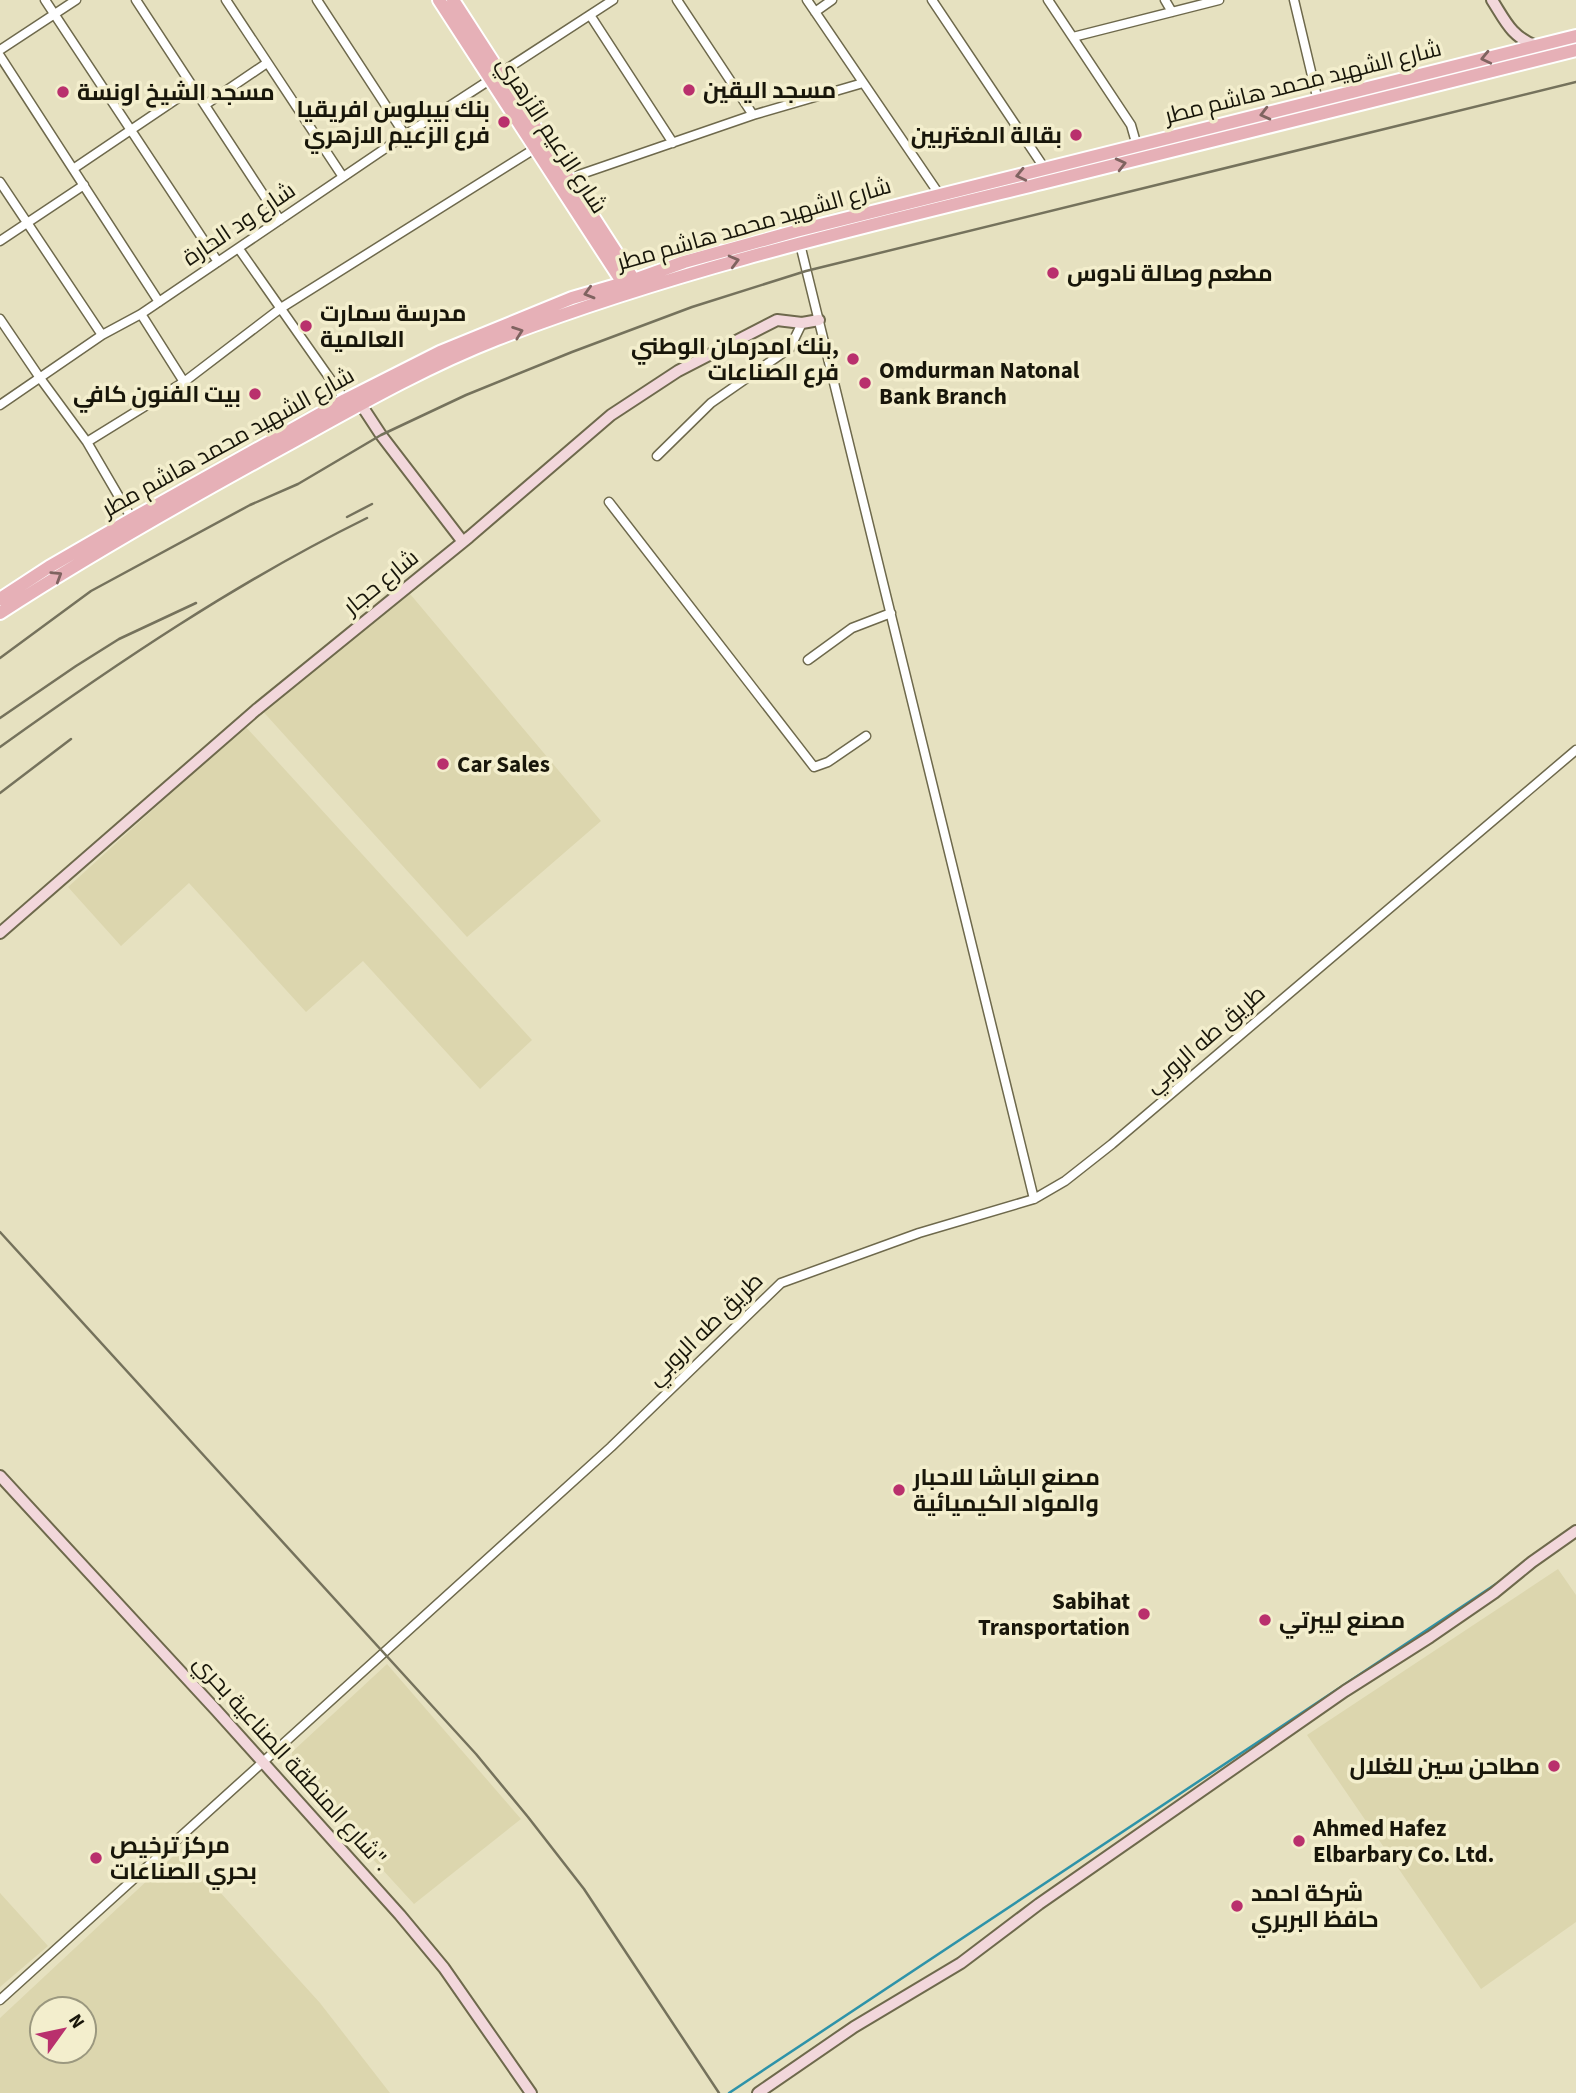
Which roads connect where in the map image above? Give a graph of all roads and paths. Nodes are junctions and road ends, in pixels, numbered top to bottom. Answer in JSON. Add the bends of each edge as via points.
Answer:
{"nodes":[{"id":1,"x":45,"y":0,"type":"edge"},
{"id":2,"x":76,"y":0,"type":"edge"},
{"id":3,"x":136,"y":0,"type":"edge"},
{"id":4,"x":226,"y":0,"type":"edge"},
{"id":5,"x":317,"y":0,"type":"edge"},
{"id":6,"x":439,"y":0,"type":"edge"},
{"id":7,"x":453,"y":0,"type":"edge"},
{"id":8,"x":613,"y":0,"type":"edge"},
{"id":9,"x":677,"y":0,"type":"edge"},
{"id":10,"x":807,"y":0,"type":"edge"},
{"id":11,"x":832,"y":0,"type":"edge"},
{"id":12,"x":932,"y":0,"type":"edge"},
{"id":13,"x":1048,"y":0,"type":"edge"},
{"id":14,"x":1165,"y":0,"type":"edge"},
{"id":15,"x":1219,"y":0,"type":"edge"},
{"id":16,"x":1294,"y":0,"type":"edge"},
{"id":17,"x":1492,"y":0,"type":"edge"},
{"id":18,"x":816,"y":12,"type":"junction"},
{"id":19,"x":1172,"y":12,"type":"junction"},
{"id":20,"x":54,"y":14,"type":"junction"},
{"id":21,"x":590,"y":15,"type":"junction"},
{"id":22,"x":1576,"y":36,"type":"edge"},
{"id":23,"x":1073,"y":37,"type":"junction"},
{"id":24,"x":1536,"y":46,"type":"junction"},
{"id":25,"x":1576,"y":50,"type":"edge"},
{"id":26,"x":0,"y":53,"type":"edge"},
{"id":27,"x":267,"y":63,"type":"junction"},
{"id":28,"x":1442,"y":69,"type":"junction"},
{"id":29,"x":496,"y":77,"type":"junction"},
{"id":30,"x":1445,"y":82,"type":"junction"},
{"id":31,"x":863,"y":83,"type":"junction"},
{"id":32,"x":193,"y":88,"type":"junction"},
{"id":33,"x":1318,"y":100,"type":"junction"},
{"id":34,"x":205,"y":106,"type":"junction"},
{"id":35,"x":753,"y":115,"type":"junction"},
{"id":36,"x":131,"y":130,"type":"junction"},
{"id":37,"x":405,"y":135,"type":"junction"},
{"id":38,"x":673,"y":143,"type":"junction"},
{"id":39,"x":1137,"y":146,"type":"junction"},
{"id":40,"x":536,"y":148,"type":"junction"},
{"id":41,"x":73,"y":169,"type":"junction"},
{"id":42,"x":1045,"y":169,"type":"junction"},
{"id":43,"x":343,"y":177,"type":"junction"},
{"id":44,"x":567,"y":179,"type":"junction"},
{"id":45,"x":0,"y":182,"type":"edge"},
{"id":46,"x":84,"y":185,"type":"junction"},
{"id":47,"x":939,"y":194,"type":"junction"},
{"id":48,"x":280,"y":220,"type":"junction"},
{"id":49,"x":27,"y":223,"type":"junction"},
{"id":50,"x":0,"y":241,"type":"edge"},
{"id":51,"x":800,"y":244,"type":"junction"},
{"id":52,"x":239,"y":249,"type":"junction"},
{"id":53,"x":218,"y":262,"type":"junction"},
{"id":54,"x":630,"y":287,"type":"junction"},
{"id":55,"x":159,"y":302,"type":"junction"},
{"id":56,"x":281,"y":309,"type":"junction"},
{"id":57,"x":141,"y":314,"type":"junction"},
{"id":58,"x":0,"y":319,"type":"edge"},
{"id":59,"x":819,"y":320,"type":"junction"},
{"id":60,"x":802,"y":323,"type":"junction"},
{"id":61,"x":102,"y":335,"type":"junction"},
{"id":62,"x":40,"y":378,"type":"junction"},
{"id":63,"x":184,"y":382,"type":"junction"},
{"id":64,"x":345,"y":400,"type":"junction"},
{"id":65,"x":360,"y":403,"type":"junction"},
{"id":66,"x":0,"y":405,"type":"edge"},
{"id":67,"x":86,"y":442,"type":"junction"},
{"id":68,"x":657,"y":456,"type":"dead end"},
{"id":69,"x":609,"y":502,"type":"dead end"},
{"id":70,"x":132,"y":519,"type":"junction"},
{"id":71,"x":463,"y":542,"type":"junction"},
{"id":72,"x":0,"y":599,"type":"edge"},
{"id":73,"x":0,"y":612,"type":"edge"},
{"id":74,"x":891,"y":614,"type":"junction"},
{"id":75,"x":808,"y":660,"type":"dead end"},
{"id":76,"x":866,"y":736,"type":"dead end"},
{"id":77,"x":1576,"y":750,"type":"edge"},
{"id":78,"x":0,"y":933,"type":"edge"},
{"id":79,"x":1034,"y":1199,"type":"junction"},
{"id":80,"x":0,"y":1476,"type":"edge"},
{"id":81,"x":1576,"y":1531,"type":"edge"},
{"id":82,"x":264,"y":1763,"type":"junction"},
{"id":83,"x":0,"y":2000,"type":"edge"},
{"id":84,"x":531,"y":2093,"type":"edge"},
{"id":85,"x":758,"y":2093,"type":"edge"}],
"edges":[{"from":1,"to":20,"type":"street"},
{"from":2,"to":20,"type":"street"},
{"from":3,"to":32,"type":"street"},
{"from":4,"to":27,"type":"street"},
{"from":5,"to":37,"type":"street"},
{"from":6,"to":29,"type":"main road","name":"شارع الزعيم الأزهري"},
{"from":7,"to":29,"type":"main road","name":"شارع الزعيم الأزهري"},
{"from":8,"to":21,"type":"street","name":"شارع ود الحارة"},
{"from":9,"to":35,"type":"street"},
{"from":10,"to":18,"type":"street"},
{"from":11,"to":18,"type":"street"},
{"from":12,"to":42,"type":"street"},
{"from":13,"to":23,"type":"street"},
{"from":14,"to":19,"type":"street"},
{"from":15,"to":19,"type":"street"},
{"from":16,"to":33,"type":"street"},
{"from":17,"to":24,"type":"street","via":[[1516,35]]},
{"from":18,"to":31,"type":"street"},
{"from":19,"to":23,"type":"street"},
{"from":20,"to":26,"type":"street"},
{"from":20,"to":36,"type":"street"},
{"from":21,"to":29,"type":"street","name":"شارع ود الحارة"},
{"from":21,"to":38,"type":"street"},
{"from":22,"to":24,"type":"main road","name":"شارع الشهيد محمد هاشم مطر"},
{"from":23,"to":39,"type":"street","via":[[1131,125]]},
{"from":24,"to":28,"type":"main road","name":"شارع الشهيد محمد هاشم مطر","one_way":true},
{"from":25,"to":30,"type":"main road","name":"شارع الشهيد محمد هاشم مطر"},
{"from":26,"to":41,"type":"street"},
{"from":27,"to":34,"type":"street"},
{"from":27,"to":43,"type":"street"},
{"from":28,"to":30,"type":"main road"},
{"from":28,"to":33,"type":"main road","name":"شارع الشهيد محمد هاشم مطر"},
{"from":29,"to":37,"type":"street","name":"شارع ود الحارة"},
{"from":29,"to":40,"type":"main road","name":"شارع الزعيم الأزهري"},
{"from":29,"to":44,"type":"main road","name":"شارع الزعيم الأزهري"},
{"from":51,"to":30,"type":"main road","name":"شارع الشهيد محمد هاشم مطر","one_way":true},
{"from":31,"to":35,"type":"street"},
{"from":31,"to":47,"type":"street"},
{"from":32,"to":34,"type":"street"},
{"from":32,"to":36,"type":"street"},
{"from":33,"to":39,"type":"main road","name":"شارع الشهيد محمد هاشم مطر","one_way":true},
{"from":34,"to":48,"type":"street"},
{"from":35,"to":38,"type":"street"},
{"from":36,"to":41,"type":"street"},
{"from":36,"to":53,"type":"street"},
{"from":37,"to":43,"type":"street","name":"شارع ود الحارة"},
{"from":38,"to":44,"type":"street"},
{"from":39,"to":42,"type":"main road","name":"شارع الشهيد محمد هاشم مطر"},
{"from":40,"to":54,"type":"main road","name":"شارع الزعيم الأزهري"},
{"from":40,"to":56,"type":"street"},
{"from":41,"to":46,"type":"street"},
{"from":42,"to":47,"type":"main road","name":"شارع الشهيد محمد هاشم مطر","one_way":true},
{"from":43,"to":48,"type":"street","name":"شارع ود الحارة"},
{"from":44,"to":54,"type":"main road","name":"شارع الزعيم الأزهري"},
{"from":45,"to":49,"type":"street"},
{"from":46,"to":49,"type":"street"},
{"from":46,"to":55,"type":"street"},
{"from":47,"to":54,"type":"main road","name":"شارع الشهيد محمد هاشم مطر","via":[[684,262]]},
{"from":48,"to":52,"type":"street","name":"شارع ود الحارة"},
{"from":49,"to":50,"type":"street"},
{"from":49,"to":61,"type":"street"},
{"from":54,"to":51,"type":"main road","name":"شارع الشهيد محمد هاشم مطر","one_way":true},
{"from":51,"to":59,"type":"street"},
{"from":52,"to":53,"type":"street","name":"شارع ود الحارة"},
{"from":52,"to":56,"type":"street"},
{"from":53,"to":55,"type":"street","name":"شارع ود الحارة"},
{"from":54,"to":64,"type":"main road","name":"شارع الشهيد محمد هاشم مطر","one_way":true,"via":[[572,298],[489,330]]},
{"from":65,"to":54,"type":"main road","name":"شارع الشهيد محمد هاشم مطر","one_way":true,"via":[[493,341]]},
{"from":55,"to":57,"type":"street","name":"شارع ود الحارة"},
{"from":56,"to":63,"type":"street"},
{"from":56,"to":64,"type":"street"},
{"from":57,"to":61,"type":"street","name":"شارع ود الحارة"},
{"from":57,"to":63,"type":"street"},
{"from":58,"to":62,"type":"street"},
{"from":59,"to":60,"type":"street","name":"شارع حجار"},
{"from":59,"to":74,"type":"street"},
{"from":60,"to":68,"type":"street","via":[[790,348],[711,403]]},
{"from":60,"to":71,"type":"street","name":"شارع حجار","via":[[777,320],[666,378],[611,415]]},
{"from":61,"to":62,"type":"street","name":"شارع ود الحارة"},
{"from":62,"to":66,"type":"street","name":"شارع ود الحارة"},
{"from":62,"to":67,"type":"street"},
{"from":63,"to":67,"type":"street"},
{"from":64,"to":70,"type":"main road","name":"شارع الشهيد محمد هاشم مطر"},
{"from":65,"to":71,"type":"street"},
{"from":73,"to":65,"type":"main road","name":"شارع الشهيد محمد هاشم مطر","one_way":true},
{"from":67,"to":70,"type":"street"},
{"from":69,"to":76,"type":"street","via":[[814,767]]},
{"from":70,"to":72,"type":"main road","name":"شارع الشهيد محمد هاشم مطر"},
{"from":71,"to":78,"type":"street","name":"شارع حجار","via":[[256,710]]},
{"from":74,"to":75,"type":"street","via":[[852,628]]},
{"from":74,"to":79,"type":"street"},
{"from":77,"to":79,"type":"street","name":"طريق طه الروبي","via":[[1112,1144]]},
{"from":79,"to":82,"type":"street","name":"طريق طه الروبي","via":[[919,1233],[781,1283],[611,1447]]},
{"from":80,"to":82,"type":"street","name":"شارع المنطقة الصناعية بحري\"."},
{"from":81,"to":85,"type":"street","via":[[1494,1593],[1335,1698],[961,1963],[854,2027]]},
{"from":82,"to":83,"type":"street","name":"طريق طه الروبي"},
{"from":82,"to":84,"type":"street","name":"شارع المنطقة الصناعية بحري\".","via":[[428,1947]]}]}
